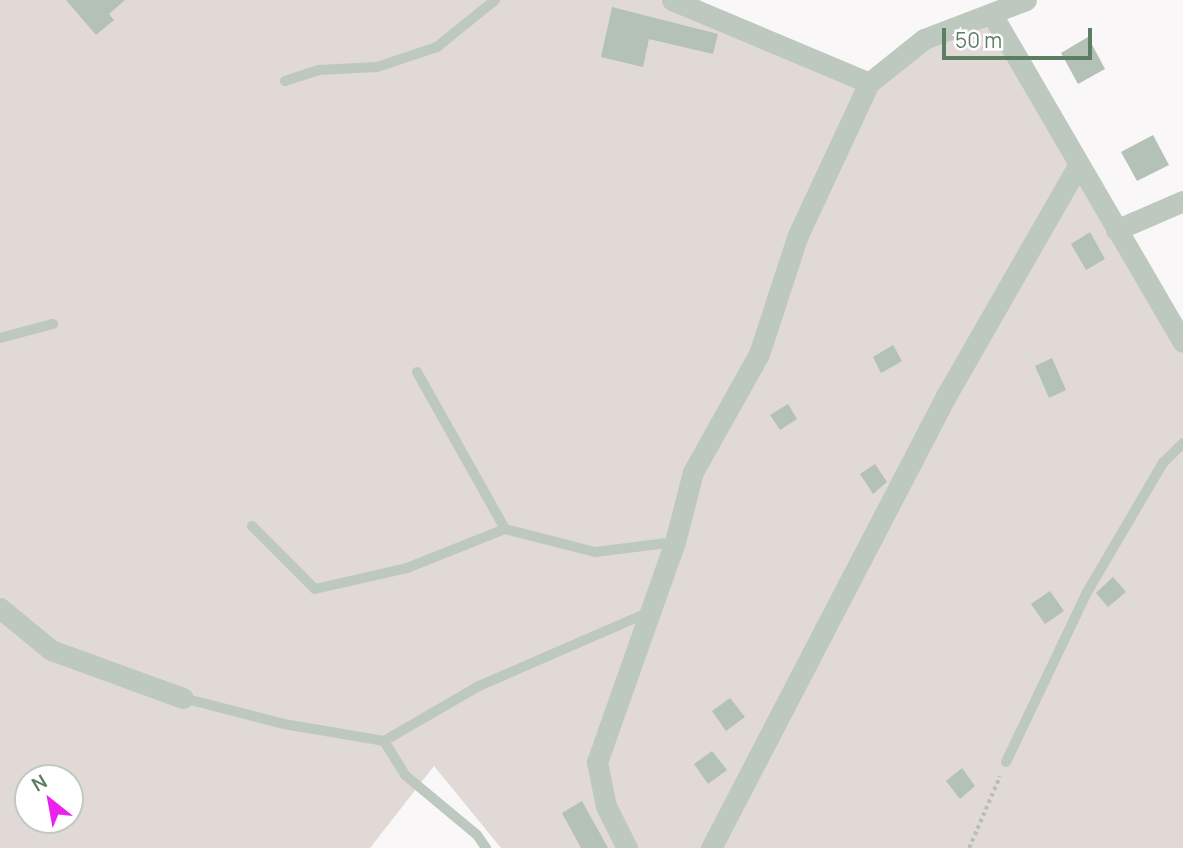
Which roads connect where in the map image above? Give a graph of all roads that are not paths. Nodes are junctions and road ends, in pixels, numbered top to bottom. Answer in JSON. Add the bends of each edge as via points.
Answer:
{"nodes":[{"id":1,"x":495,"y":0,"type":"edge"},
{"id":2,"x":1026,"y":0,"type":"edge"},
{"id":3,"x":687,"y":2,"type":"edge"},
{"id":4,"x":993,"y":16,"type":"junction"},
{"id":5,"x":285,"y":81,"type":"dead end"},
{"id":6,"x":869,"y":83,"type":"junction"},
{"id":7,"x":1077,"y":167,"type":"junction"},
{"id":8,"x":1183,"y":201,"type":"edge"},
{"id":9,"x":1116,"y":230,"type":"junction"},
{"id":10,"x":53,"y":324,"type":"dead end"},
{"id":11,"x":0,"y":338,"type":"edge"},
{"id":12,"x":1183,"y":342,"type":"edge"},
{"id":13,"x":417,"y":372,"type":"dead end"},
{"id":14,"x":1183,"y":443,"type":"edge"},
{"id":15,"x":252,"y":526,"type":"dead end"},
{"id":16,"x":505,"y":529,"type":"junction"},
{"id":17,"x":675,"y":542,"type":"junction"},
{"id":18,"x":0,"y":608,"type":"edge"},
{"id":19,"x":650,"y":612,"type":"junction"},
{"id":20,"x":183,"y":698,"type":"joint"},
{"id":21,"x":384,"y":741,"type":"junction"},
{"id":22,"x":1006,"y":762,"type":"road end"},
{"id":23,"x":486,"y":848,"type":"edge"},
{"id":24,"x":628,"y":848,"type":"edge"},
{"id":25,"x":711,"y":848,"type":"edge"}],
"edges":[{"from":1,"to":5,"type":"lane","via":[[437,47],[377,67],[319,70]]},
{"from":2,"to":4,"type":"street"},
{"from":3,"to":6,"type":"street","via":[[749,36]]},
{"from":4,"to":6,"type":"street","via":[[924,38]]},
{"from":4,"to":7,"type":"street"},
{"from":6,"to":17,"type":"street","via":[[798,235],[759,354],[693,472]]},
{"from":7,"to":9,"type":"street"},
{"from":7,"to":25,"type":"street","via":[[946,396]]},
{"from":8,"to":9,"type":"street"},
{"from":9,"to":12,"type":"street"},
{"from":10,"to":11,"type":"lane"},
{"from":13,"to":16,"type":"lane"},
{"from":14,"to":22,"type":"lane","via":[[1163,463],[1086,594]]},
{"from":15,"to":16,"type":"lane","via":[[315,590],[407,568]]},
{"from":16,"to":17,"type":"lane","via":[[594,552]]},
{"from":17,"to":19,"type":"street"},
{"from":18,"to":20,"type":"street","via":[[51,650]]},
{"from":19,"to":21,"type":"lane","via":[[479,686]]},
{"from":19,"to":24,"type":"street","via":[[597,762],[606,807]]},
{"from":20,"to":21,"type":"lane","via":[[284,724]]},
{"from":21,"to":23,"type":"lane","via":[[405,775],[477,835]]}]}
